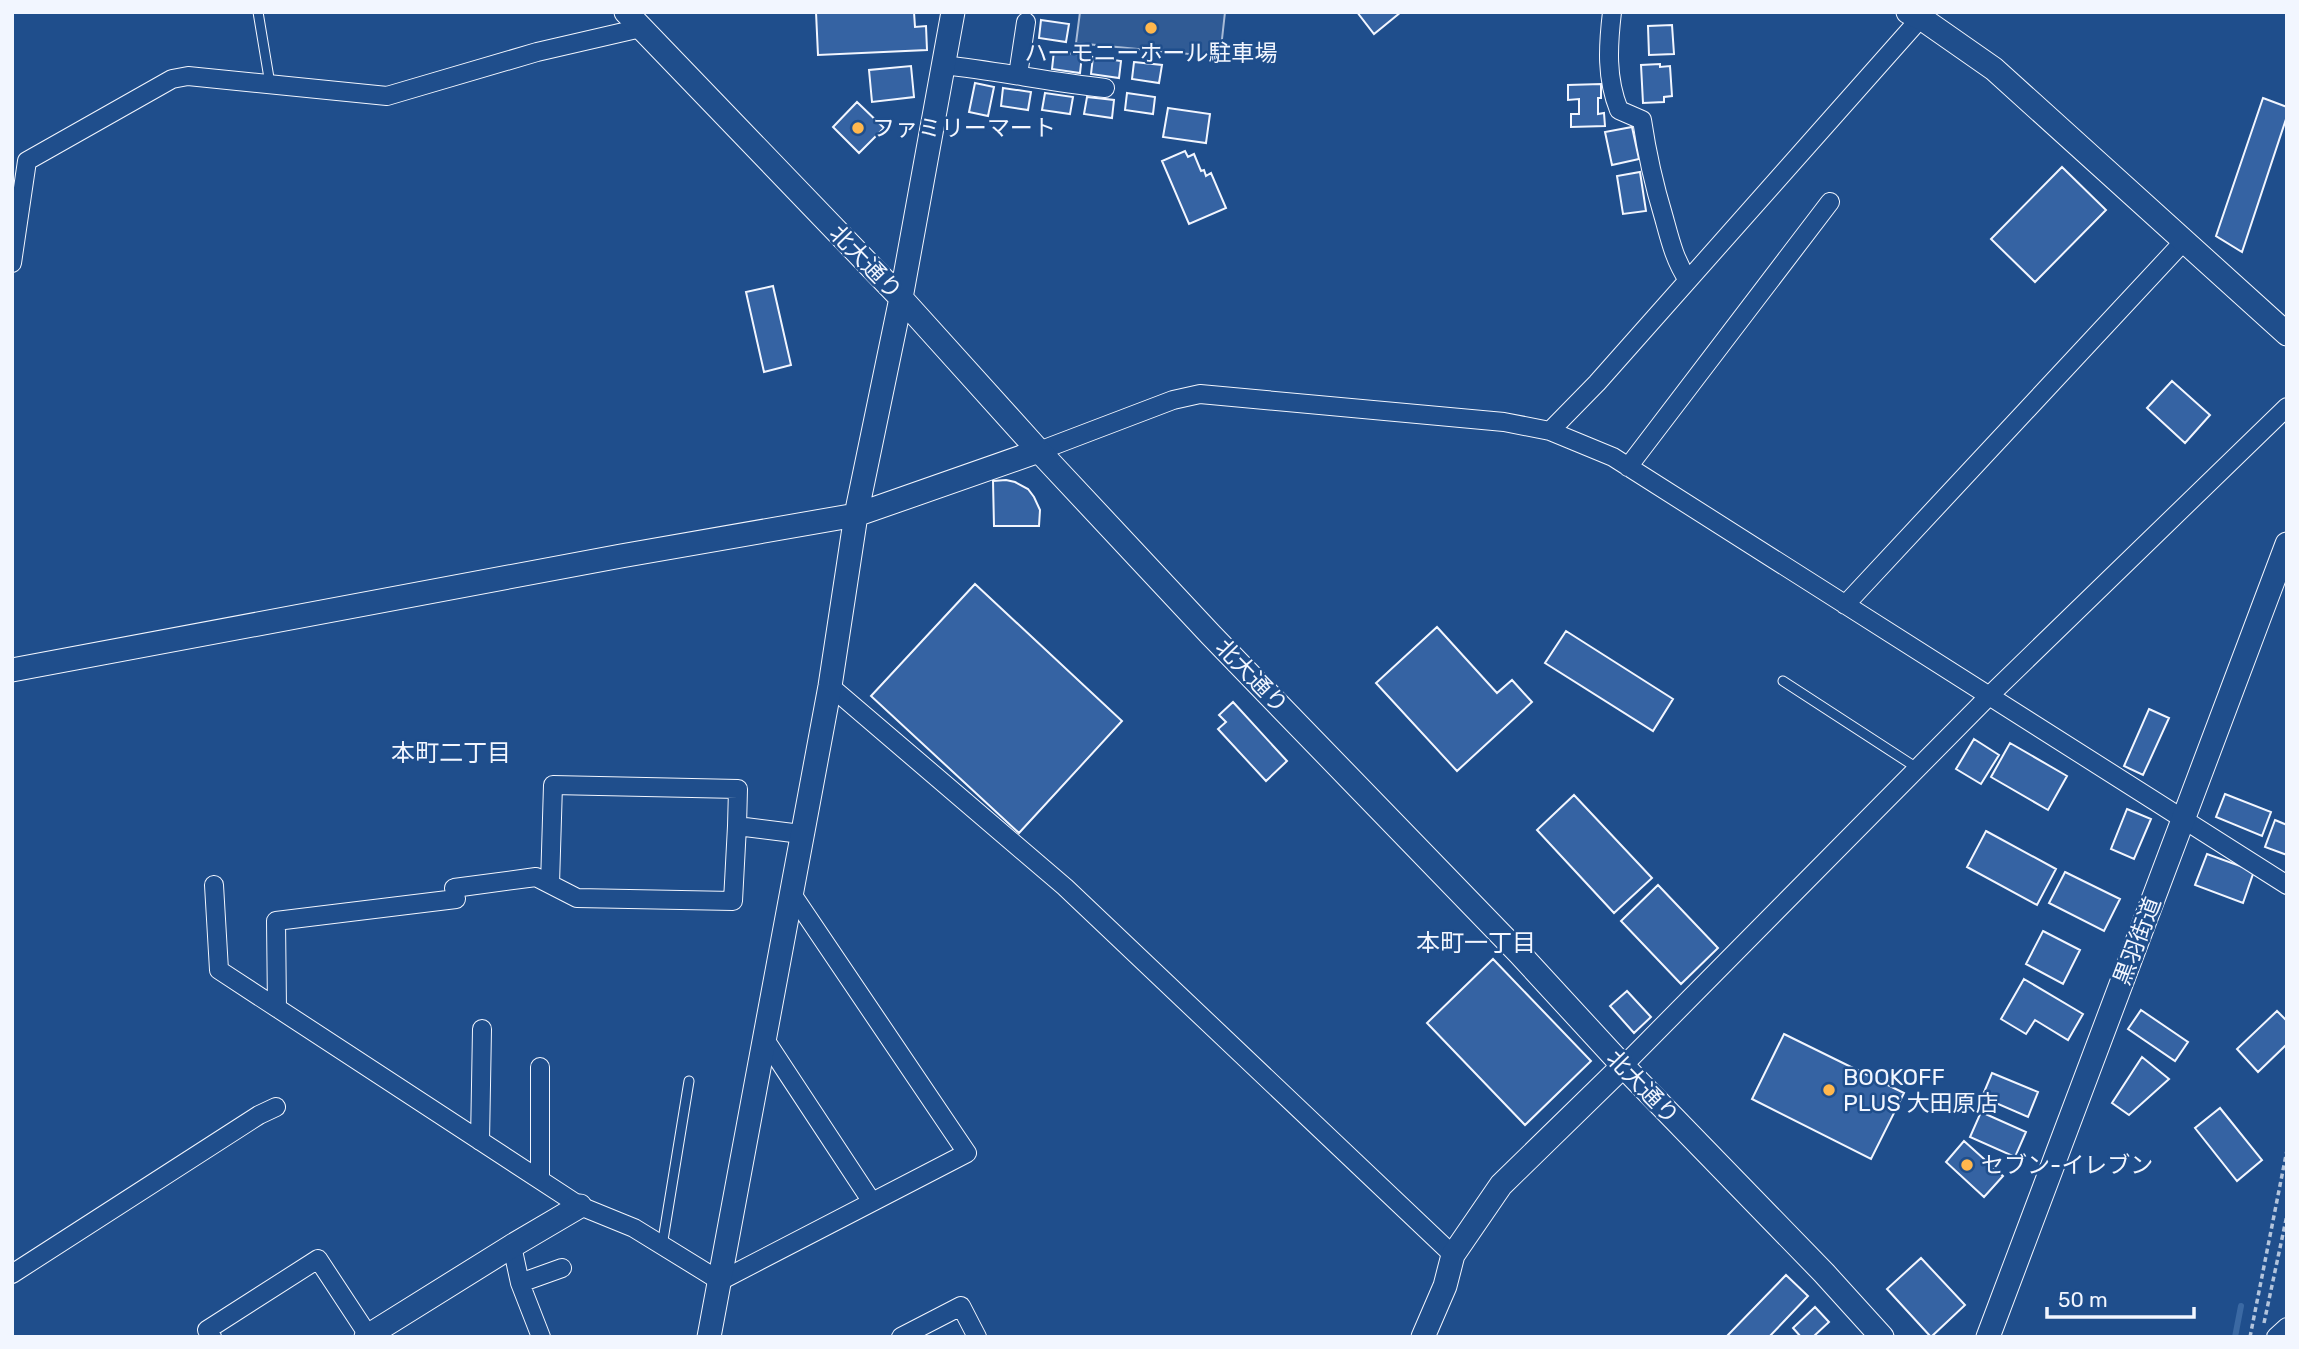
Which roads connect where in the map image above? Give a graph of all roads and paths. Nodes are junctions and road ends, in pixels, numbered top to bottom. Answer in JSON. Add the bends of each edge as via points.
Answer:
{"nodes":[{"id":1,"x":258,"y":12,"type":"edge"},
{"id":2,"x":953,"y":12,"type":"edge"},
{"id":3,"x":1612,"y":12,"type":"edge"},
{"id":4,"x":1918,"y":14,"type":"edge"},
{"id":5,"x":633,"y":20,"type":"edge"},
{"id":6,"x":1026,"y":22,"type":"dead end"},
{"id":7,"x":943,"y":65,"type":"junction"},
{"id":8,"x":1018,"y":75,"type":"junction"},
{"id":9,"x":270,"y":84,"type":"junction"},
{"id":10,"x":1105,"y":88,"type":"dead end"},
{"id":11,"x":1830,"y":202,"type":"dead end"},
{"id":12,"x":2185,"y":240,"type":"junction"},
{"id":13,"x":12,"y":263,"type":"edge"},
{"id":14,"x":1688,"y":280,"type":"junction"},
{"id":15,"x":901,"y":298,"type":"junction"},
{"id":16,"x":2287,"y":334,"type":"edge"},
{"id":17,"x":2287,"y":407,"type":"edge"},
{"id":18,"x":1550,"y":431,"type":"junction"},
{"id":19,"x":1039,"y":451,"type":"junction"},
{"id":20,"x":1628,"y":467,"type":"junction"},
{"id":21,"x":856,"y":515,"type":"junction"},
{"id":22,"x":2287,"y":544,"type":"edge"},
{"id":23,"x":1844,"y":605,"type":"junction"},
{"id":24,"x":12,"y":670,"type":"edge"},
{"id":25,"x":1783,"y":681,"type":"dead end"},
{"id":26,"x":830,"y":686,"type":"junction"},
{"id":27,"x":1989,"y":696,"type":"junction"},
{"id":28,"x":1917,"y":768,"type":"junction"},
{"id":29,"x":2183,"y":818,"type":"junction"},
{"id":30,"x":737,"y":826,"type":"junction"},
{"id":31,"x":801,"y":834,"type":"junction"},
{"id":32,"x":550,"y":884,"type":"junction"},
{"id":33,"x":214,"y":885,"type":"dead end"},
{"id":34,"x":2287,"y":885,"type":"edge"},
{"id":35,"x":790,"y":891,"type":"junction"},
{"id":36,"x":277,"y":1007,"type":"junction"},
{"id":37,"x":482,"y":1029,"type":"dead end"},
{"id":38,"x":764,"y":1038,"type":"junction"},
{"id":39,"x":1623,"y":1066,"type":"junction"},
{"id":40,"x":540,"y":1067,"type":"dead end"},
{"id":41,"x":689,"y":1081,"type":"dead end"},
{"id":42,"x":276,"y":1107,"type":"dead end"},
{"id":43,"x":480,"y":1140,"type":"junction"},
{"id":44,"x":2287,"y":1150,"type":"edge"},
{"id":45,"x":540,"y":1180,"type":"junction"},
{"id":46,"x":872,"y":1202,"type":"junction"},
{"id":47,"x":580,"y":1206,"type":"junction"},
{"id":48,"x":2287,"y":1215,"type":"edge"},
{"id":49,"x":512,"y":1246,"type":"junction"},
{"id":50,"x":662,"y":1246,"type":"junction"},
{"id":51,"x":1453,"y":1255,"type":"junction"},
{"id":52,"x":562,"y":1268,"type":"dead end"},
{"id":53,"x":12,"y":1274,"type":"edge"},
{"id":54,"x":720,"y":1281,"type":"junction"},
{"id":55,"x":520,"y":1283,"type":"junction"},
{"id":56,"x":2287,"y":1328,"type":"edge"},
{"id":57,"x":367,"y":1336,"type":"edge"},
{"id":58,"x":2269,"y":1336,"type":"edge"},
{"id":59,"x":212,"y":1337,"type":"edge"},
{"id":60,"x":541,"y":1337,"type":"edge"},
{"id":61,"x":709,"y":1337,"type":"edge"},
{"id":62,"x":901,"y":1337,"type":"edge"},
{"id":63,"x":976,"y":1337,"type":"edge"},
{"id":64,"x":1423,"y":1337,"type":"edge"},
{"id":65,"x":1882,"y":1337,"type":"edge"},
{"id":66,"x":1988,"y":1337,"type":"edge"},
{"id":67,"x":2250,"y":1337,"type":"edge"}],
"edges":[{"from":1,"to":9,"type":"lane"},
{"from":2,"to":7,"type":"street"},
{"from":3,"to":14,"type":"street","via":[[1608,46],[1612,92],[1619,110],[1642,120],[1649,165],[1672,246]]},
{"from":4,"to":12,"type":"street","via":[[1994,69]]},
{"from":4,"to":14,"type":"street"},
{"from":5,"to":9,"type":"street","via":[[387,96]]},
{"from":5,"to":15,"type":"street","name":"北大通り"},
{"from":6,"to":8,"type":"street"},
{"from":7,"to":8,"type":"street"},
{"from":7,"to":15,"type":"street"},
{"from":8,"to":10,"type":"street"},
{"from":9,"to":13,"type":"street","via":[[188,75],[172,79],[27,161]]},
{"from":11,"to":20,"type":"street"},
{"from":12,"to":16,"type":"street"},
{"from":12,"to":23,"type":"street"},
{"from":14,"to":18,"type":"street"},
{"from":15,"to":19,"type":"street","name":"北大通り"},
{"from":15,"to":21,"type":"street"},
{"from":17,"to":27,"type":"street"},
{"from":18,"to":19,"type":"street","via":[[1504,422],[1200,394]]},
{"from":18,"to":20,"type":"street"},
{"from":19,"to":21,"type":"street"},
{"from":19,"to":39,"type":"street","name":"北大通り"},
{"from":20,"to":23,"type":"street"},
{"from":21,"to":24,"type":"street"},
{"from":21,"to":26,"type":"street"},
{"from":22,"to":29,"type":"street","name":"黒羽街道"},
{"from":23,"to":27,"type":"street"},
{"from":25,"to":28,"type":"lane"},
{"from":26,"to":31,"type":"street"},
{"from":26,"to":51,"type":"street","via":[[1065,887]]},
{"from":27,"to":28,"type":"street"},
{"from":27,"to":29,"type":"street"},
{"from":28,"to":39,"type":"street"},
{"from":29,"to":34,"type":"street"},
{"from":29,"to":66,"type":"street","name":"黒羽街道"},
{"from":30,"to":31,"type":"street"},
{"from":30,"to":32,"type":"street","via":[[733,901],[577,898]]},
{"from":30,"to":32,"type":"street","via":[[738,789],[553,785]]},
{"from":31,"to":35,"type":"street"},
{"from":32,"to":36,"type":"street","via":[[536,877],[454,888],[456,899],[276,920]]},
{"from":33,"to":36,"type":"street","via":[[219,970]]},
{"from":35,"to":38,"type":"street"},
{"from":35,"to":46,"type":"street","via":[[967,1153]]},
{"from":36,"to":43,"type":"street"},
{"from":37,"to":43,"type":"street"},
{"from":38,"to":46,"type":"street"},
{"from":38,"to":54,"type":"street"},
{"from":39,"to":51,"type":"street","via":[[1502,1185]]},
{"from":39,"to":65,"type":"street","name":"北大通り"},
{"from":40,"to":45,"type":"street"},
{"from":41,"to":50,"type":"lane"},
{"from":42,"to":53,"type":"street"},
{"from":43,"to":45,"type":"street"},
{"from":44,"to":67,"type":"path"},
{"from":45,"to":47,"type":"street"},
{"from":46,"to":54,"type":"street"},
{"from":47,"to":49,"type":"street"},
{"from":47,"to":50,"type":"street","via":[[634,1228]]},
{"from":48,"to":58,"type":"path"},
{"from":49,"to":55,"type":"street"},
{"from":49,"to":57,"type":"street"},
{"from":50,"to":54,"type":"street"},
{"from":51,"to":64,"type":"street"},
{"from":52,"to":55,"type":"street"},
{"from":54,"to":61,"type":"street"},
{"from":55,"to":60,"type":"street"},
{"from":56,"to":58,"type":"street"},
{"from":57,"to":59,"type":"street","via":[[318,1259],[207,1330]]},
{"from":62,"to":63,"type":"street","via":[[961,1306]]}]}
